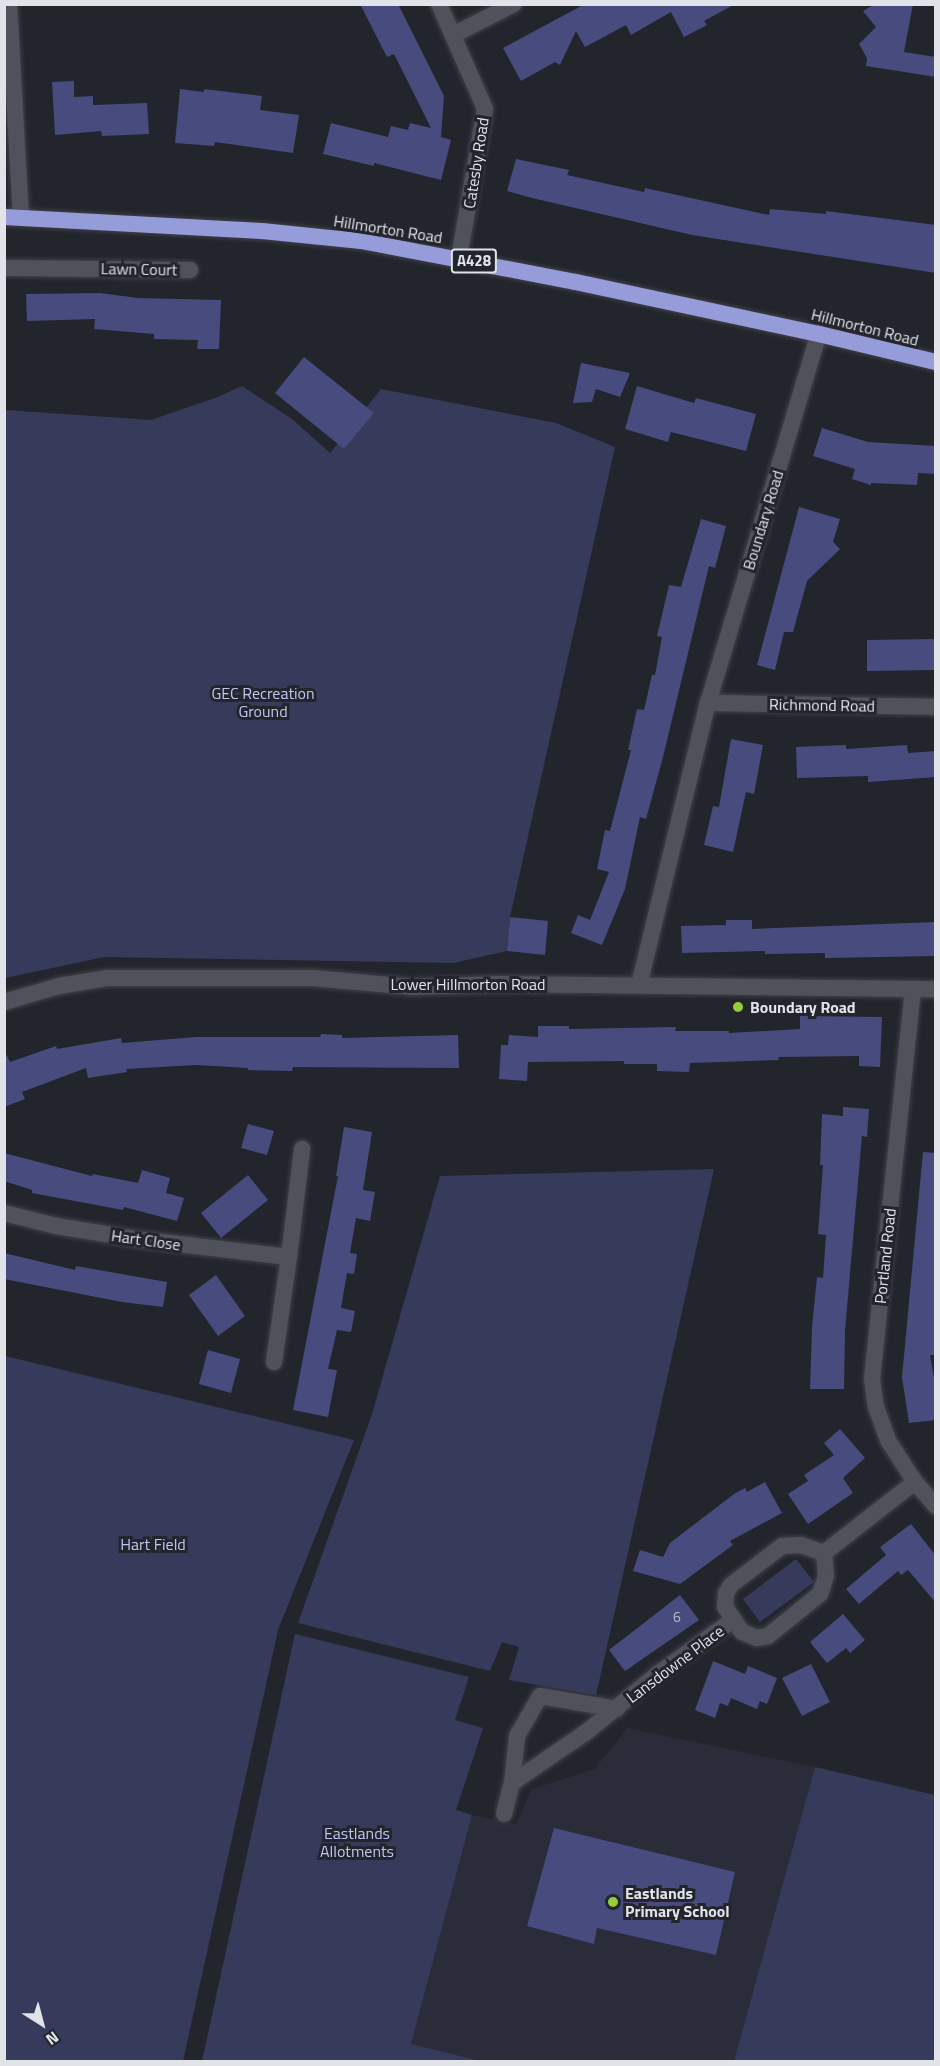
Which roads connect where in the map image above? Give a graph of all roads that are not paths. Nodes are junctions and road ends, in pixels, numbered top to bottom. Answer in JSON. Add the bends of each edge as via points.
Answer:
{"nodes":[{"id":1,"x":9,"y":4,"type":"edge"},
{"id":2,"x":439,"y":4,"type":"edge"},
{"id":3,"x":514,"y":4,"type":"edge"},
{"id":4,"x":453,"y":35,"type":"junction"},
{"id":5,"x":13,"y":217,"type":"edge"},
{"id":6,"x":459,"y":258,"type":"junction"},
{"id":7,"x":4,"y":268,"type":"edge"},
{"id":8,"x":190,"y":270,"type":"dead end"},
{"id":9,"x":819,"y":334,"type":"junction"},
{"id":10,"x":936,"y":362,"type":"edge"},
{"id":11,"x":708,"y":703,"type":"junction"},
{"id":12,"x":936,"y":707,"type":"edge"},
{"id":13,"x":639,"y":985,"type":"junction"},
{"id":14,"x":913,"y":989,"type":"junction"},
{"id":15,"x":936,"y":989,"type":"edge"},
{"id":16,"x":4,"y":1002,"type":"edge"},
{"id":17,"x":302,"y":1149,"type":"dead end"},
{"id":18,"x":4,"y":1213,"type":"edge"},
{"id":19,"x":289,"y":1257,"type":"junction"},
{"id":20,"x":274,"y":1362,"type":"dead end"},
{"id":21,"x":915,"y":1482,"type":"junction"},
{"id":22,"x":936,"y":1506,"type":"edge"},
{"id":23,"x":824,"y":1553,"type":"junction"},
{"id":24,"x":733,"y":1620,"type":"junction"},
{"id":25,"x":617,"y":1709,"type":"junction"},
{"id":26,"x":512,"y":1784,"type":"junction"},
{"id":27,"x":504,"y":1815,"type":"dead end"}],
"edges":[{"from":1,"to":5,"type":"street"},
{"from":2,"to":4,"type":"street","name":"Catesby Road"},
{"from":3,"to":4,"type":"street"},
{"from":4,"to":6,"type":"street","name":"Catesby Road","via":[[485,110]]},
{"from":5,"to":6,"type":"highway","name":"Hillmorton Road","number":"A428","via":[[262,231],[362,241]]},
{"from":6,"to":9,"type":"highway","name":"Hillmorton Road","number":"A428"},
{"from":7,"to":8,"type":"street","name":"Lawn Court"},
{"from":9,"to":10,"type":"highway","name":"Hillmorton Road","number":"A428"},
{"from":9,"to":11,"type":"street","name":"Boundary Road"},
{"from":11,"to":12,"type":"street","name":"Richmond Road"},
{"from":11,"to":13,"type":"street","name":"Boundary Road"},
{"from":13,"to":14,"type":"street","name":"Lower Hillmorton Road"},
{"from":13,"to":16,"type":"street","name":"Lower Hillmorton Road","via":[[411,987],[313,978],[108,978],[59,986]]},
{"from":14,"to":15,"type":"street","name":"Lower Hillmorton Road"},
{"from":14,"to":21,"type":"street","name":"Portland Road","via":[[872,1380],[876,1407],[889,1442]]},
{"from":17,"to":19,"type":"street"},
{"from":18,"to":19,"type":"street","name":"Hart Close","via":[[136,1239]]},
{"from":19,"to":20,"type":"street"},
{"from":21,"to":22,"type":"street","name":"Portland Road"},
{"from":21,"to":23,"type":"street"},
{"from":23,"to":24,"type":"street","name":"Lansdowne Place","via":[[801,1545],[782,1546],[731,1585],[725,1608]]},
{"from":23,"to":24,"type":"street","name":"Lansdowne Place","via":[[826,1576],[820,1594],[790,1620],[768,1636],[757,1638],[742,1632]]},
{"from":24,"to":25,"type":"street","name":"Lansdowne Place"},
{"from":25,"to":26,"type":"street","name":"Lansdowne Place"},
{"from":25,"to":26,"type":"street","name":"Lansdowne Place","via":[[540,1696],[517,1736]]},
{"from":26,"to":27,"type":"street","name":"Lansdowne Place"}]}
